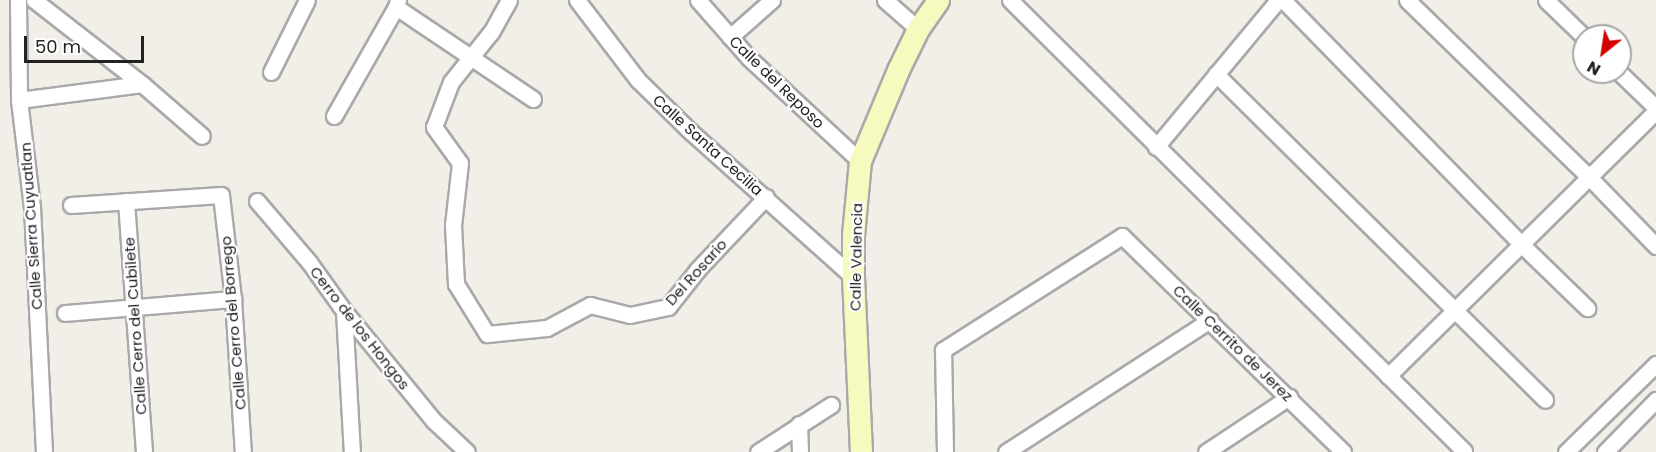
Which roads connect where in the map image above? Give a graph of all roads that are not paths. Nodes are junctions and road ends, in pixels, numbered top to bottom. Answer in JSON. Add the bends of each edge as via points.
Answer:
{"nodes":[{"id":1,"x":18,"y":0,"type":"edge"},
{"id":2,"x":34,"y":0,"type":"edge"},
{"id":3,"x":307,"y":0,"type":"edge"},
{"id":4,"x":509,"y":0,"type":"edge"},
{"id":5,"x":577,"y":0,"type":"edge"},
{"id":6,"x":698,"y":0,"type":"edge"},
{"id":7,"x":772,"y":0,"type":"edge"},
{"id":8,"x":885,"y":0,"type":"edge"},
{"id":9,"x":938,"y":0,"type":"edge"},
{"id":10,"x":1010,"y":0,"type":"edge"},
{"id":11,"x":1278,"y":0,"type":"edge"},
{"id":12,"x":1283,"y":0,"type":"edge"},
{"id":13,"x":1407,"y":0,"type":"edge"},
{"id":14,"x":1546,"y":0,"type":"edge"},
{"id":15,"x":397,"y":4,"type":"edge"},
{"id":16,"x":1572,"y":26,"type":"edge"},
{"id":17,"x":918,"y":29,"type":"junction"},
{"id":18,"x":730,"y":38,"type":"junction"},
{"id":19,"x":472,"y":58,"type":"junction"},
{"id":20,"x":271,"y":72,"type":"dead end"},
{"id":21,"x":1216,"y":74,"type":"junction"},
{"id":22,"x":142,"y":84,"type":"junction"},
{"id":23,"x":1631,"y":84,"type":"edge"},
{"id":24,"x":533,"y":99,"type":"dead end"},
{"id":25,"x":19,"y":100,"type":"junction"},
{"id":26,"x":1656,"y":109,"type":"edge"},
{"id":27,"x":334,"y":116,"type":"dead end"},
{"id":28,"x":202,"y":136,"type":"dead end"},
{"id":29,"x":1156,"y":147,"type":"junction"},
{"id":30,"x":860,"y":161,"type":"junction"},
{"id":31,"x":1590,"y":178,"type":"junction"},
{"id":32,"x":766,"y":197,"type":"junction"},
{"id":33,"x":126,"y":201,"type":"junction"},
{"id":34,"x":256,"y":201,"type":"dead end"},
{"id":35,"x":70,"y":205,"type":"dead end"},
{"id":36,"x":1522,"y":245,"type":"junction"},
{"id":37,"x":1656,"y":246,"type":"edge"},
{"id":38,"x":853,"y":278,"type":"junction"},
{"id":39,"x":233,"y":299,"type":"junction"},
{"id":40,"x":133,"y":306,"type":"junction"},
{"id":41,"x":1587,"y":308,"type":"dead end"},
{"id":42,"x":344,"y":311,"type":"junction"},
{"id":43,"x":1456,"y":311,"type":"junction"},
{"id":44,"x":66,"y":313,"type":"dead end"},
{"id":45,"x":1210,"y":320,"type":"junction"},
{"id":46,"x":1656,"y":364,"type":"edge"},
{"id":47,"x":1388,"y":376,"type":"junction"},
{"id":48,"x":1289,"y":398,"type":"junction"},
{"id":49,"x":1545,"y":400,"type":"dead end"},
{"id":50,"x":1656,"y":400,"type":"edge"},
{"id":51,"x":831,"y":405,"type":"dead end"},
{"id":52,"x":799,"y":424,"type":"junction"},
{"id":53,"x":1464,"y":451,"type":"edge"},
{"id":54,"x":44,"y":452,"type":"edge"},
{"id":55,"x":144,"y":452,"type":"edge"},
{"id":56,"x":243,"y":452,"type":"edge"},
{"id":57,"x":352,"y":452,"type":"edge"},
{"id":58,"x":467,"y":452,"type":"edge"},
{"id":59,"x":758,"y":452,"type":"edge"},
{"id":60,"x":800,"y":452,"type":"edge"},
{"id":61,"x":861,"y":452,"type":"edge"},
{"id":62,"x":945,"y":452,"type":"edge"},
{"id":63,"x":1006,"y":452,"type":"edge"},
{"id":64,"x":1206,"y":452,"type":"edge"},
{"id":65,"x":1343,"y":452,"type":"edge"},
{"id":66,"x":1566,"y":452,"type":"edge"},
{"id":67,"x":1605,"y":452,"type":"edge"}],
"edges":[{"from":1,"to":25,"type":"street","name":"Calle Sierra Cuyuatlan"},
{"from":2,"to":22,"type":"street"},
{"from":3,"to":20,"type":"street"},
{"from":4,"to":19,"type":"street","name":"Del Rosario"},
{"from":5,"to":32,"type":"street","name":"Calle Santa Cecilia","via":[[638,80]]},
{"from":6,"to":18,"type":"street","name":"Calle del Reposo"},
{"from":7,"to":18,"type":"street"},
{"from":8,"to":17,"type":"street"},
{"from":9,"to":17,"type":"street","name":"Calle Valencia"},
{"from":10,"to":29,"type":"street"},
{"from":11,"to":21,"type":"street"},
{"from":12,"to":36,"type":"street"},
{"from":13,"to":31,"type":"street"},
{"from":14,"to":16,"type":"street"},
{"from":15,"to":19,"type":"street"},
{"from":15,"to":27,"type":"street"},
{"from":17,"to":30,"type":"street","name":"Calle Valencia"},
{"from":18,"to":30,"type":"street","name":"Calle del Reposo"},
{"from":19,"to":24,"type":"street"},
{"from":19,"to":32,"type":"street","name":"Del Rosario","via":[[451,82],[434,126],[460,163],[453,225],[456,284],[487,334],[547,328],[591,304],[630,315],[668,307]]},
{"from":21,"to":29,"type":"street"},
{"from":21,"to":43,"type":"street"},
{"from":22,"to":25,"type":"street"},
{"from":22,"to":28,"type":"street"},
{"from":23,"to":26,"type":"street"},
{"from":25,"to":54,"type":"street","name":"Calle Sierra Cuyuatlan","via":[[32,207]]},
{"from":26,"to":31,"type":"street"},
{"from":29,"to":47,"type":"street"},
{"from":30,"to":38,"type":"street","name":"Calle Valencia"},
{"from":31,"to":36,"type":"street"},
{"from":31,"to":37,"type":"street"},
{"from":32,"to":38,"type":"street","name":"Calle Santa Cecilia"},
{"from":33,"to":35,"type":"street"},
{"from":33,"to":39,"type":"street","name":"Calle Cerro del Borrego","via":[[221,195]]},
{"from":33,"to":40,"type":"street","name":"Calle Cerro del Cubilete"},
{"from":34,"to":42,"type":"street","name":"Cerro de los Hongos","via":[[309,262]]},
{"from":36,"to":41,"type":"street"},
{"from":36,"to":43,"type":"street"},
{"from":38,"to":61,"type":"street","name":"Calle Valencia"},
{"from":39,"to":40,"type":"street"},
{"from":39,"to":56,"type":"street","name":"Calle Cerro del Borrego"},
{"from":40,"to":44,"type":"street"},
{"from":40,"to":55,"type":"street","name":"Calle Cerro del Cubilete"},
{"from":42,"to":57,"type":"street"},
{"from":42,"to":58,"type":"street","name":"Cerro de los Hongos","via":[[434,421]]},
{"from":43,"to":47,"type":"street"},
{"from":43,"to":49,"type":"street"},
{"from":45,"to":48,"type":"street","name":"Calle Cerrito de Jerez"},
{"from":45,"to":62,"type":"street","name":"Calle Cerrito de Jerez","via":[[1122,236],[943,350]]},
{"from":45,"to":63,"type":"street"},
{"from":46,"to":66,"type":"street"},
{"from":47,"to":53,"type":"street"},
{"from":48,"to":64,"type":"street"},
{"from":48,"to":65,"type":"street","name":"Calle Cerrito de Jerez"},
{"from":50,"to":67,"type":"street"},
{"from":51,"to":52,"type":"street"},
{"from":52,"to":59,"type":"street"},
{"from":52,"to":60,"type":"street"}]}
